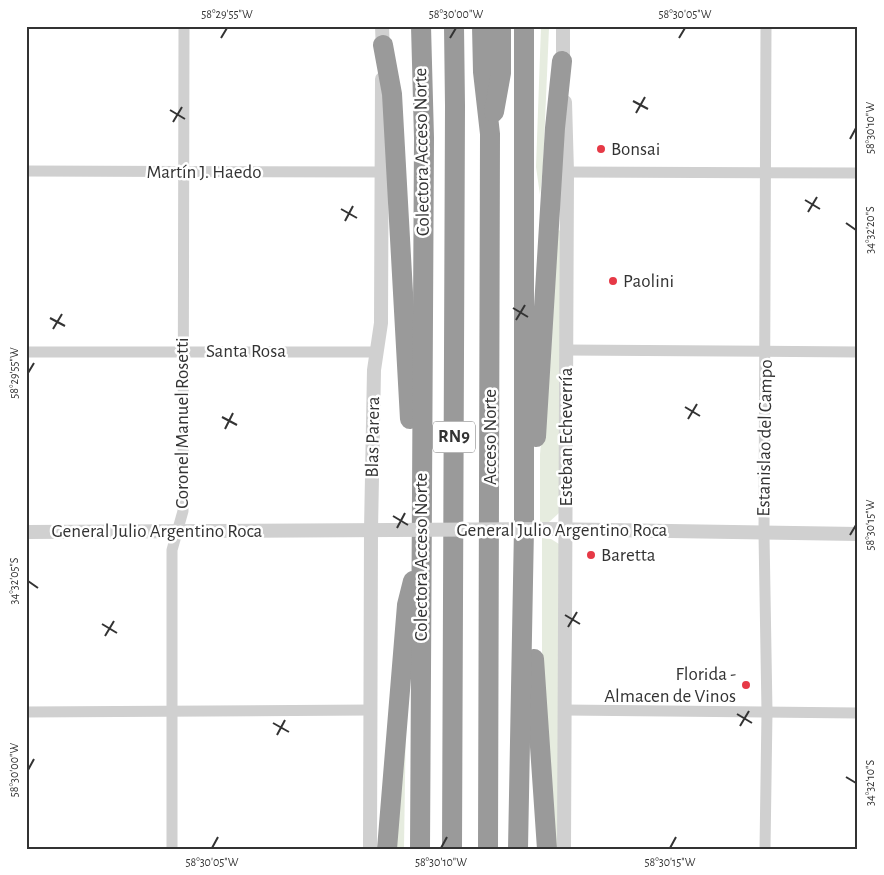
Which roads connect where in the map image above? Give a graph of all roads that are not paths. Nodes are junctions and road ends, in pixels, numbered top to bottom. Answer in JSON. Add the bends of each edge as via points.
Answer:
{"nodes":[{"id":1,"x":184,"y":26,"type":"edge"},
{"id":2,"x":421,"y":26,"type":"edge"},
{"id":3,"x":454,"y":26,"type":"edge"},
{"id":4,"x":482,"y":26,"type":"edge"},
{"id":5,"x":501,"y":26,"type":"edge"},
{"id":6,"x":524,"y":26,"type":"edge"},
{"id":7,"x":535,"y":26,"type":"edge"},
{"id":8,"x":563,"y":26,"type":"edge"},
{"id":9,"x":766,"y":26,"type":"edge"},
{"id":10,"x":383,"y":36,"type":"edge"},
{"id":11,"x":562,"y":62,"type":"junction"},
{"id":12,"x":525,"y":125,"type":"junction"},
{"id":13,"x":490,"y":134,"type":"junction"},
{"id":14,"x":26,"y":170,"type":"edge"},
{"id":15,"x":184,"y":172,"type":"junction"},
{"id":16,"x":381,"y":172,"type":"junction"},
{"id":17,"x":568,"y":172,"type":"junction"},
{"id":18,"x":766,"y":172,"type":"junction"},
{"id":19,"x":858,"y":172,"type":"edge"},
{"id":20,"x":182,"y":350,"type":"junction"},
{"id":21,"x":566,"y":350,"type":"junction"},
{"id":22,"x":26,"y":352,"type":"edge"},
{"id":23,"x":376,"y":352,"type":"junction"},
{"id":24,"x":766,"y":352,"type":"junction"},
{"id":25,"x":858,"y":352,"type":"edge"},
{"id":26,"x":422,"y":503,"type":"junction"},
{"id":27,"x":565,"y":529,"type":"junction"},
{"id":28,"x":371,"y":530,"type":"junction"},
{"id":29,"x":26,"y":532,"type":"edge"},
{"id":30,"x":177,"y":532,"type":"junction"},
{"id":31,"x":764,"y":534,"type":"junction"},
{"id":32,"x":858,"y":534,"type":"edge"},
{"id":33,"x":524,"y":537,"type":"junction"},
{"id":34,"x":422,"y":540,"type":"junction"},
{"id":35,"x":371,"y":710,"type":"junction"},
{"id":36,"x":565,"y":710,"type":"junction"},
{"id":37,"x":172,"y":711,"type":"junction"},
{"id":38,"x":26,"y":712,"type":"edge"},
{"id":39,"x":767,"y":712,"type":"junction"},
{"id":40,"x":858,"y":712,"type":"edge"},
{"id":41,"x":172,"y":849,"type":"edge"},
{"id":42,"x":370,"y":849,"type":"edge"},
{"id":43,"x":387,"y":849,"type":"edge"},
{"id":44,"x":420,"y":849,"type":"edge"},
{"id":45,"x":452,"y":849,"type":"edge"},
{"id":46,"x":488,"y":849,"type":"edge"},
{"id":47,"x":518,"y":849,"type":"edge"},
{"id":48,"x":547,"y":849,"type":"edge"},
{"id":49,"x":564,"y":849,"type":"edge"},
{"id":50,"x":765,"y":849,"type":"edge"}],
"edges":[{"from":1,"to":15,"type":"street","name":"Coronel Manuel Rosetti"},
{"from":2,"to":26,"type":"highway","name":"Colectora Acceso Norte","via":[[424,138]]},
{"from":3,"to":45,"type":"highway","name":"Acceso Norte","number":"RN9"},
{"from":4,"to":13,"type":"highway","name":"Acceso Norte","number":"RN9"},
{"from":5,"to":13,"type":"highway","via":[[501,73]]},
{"from":6,"to":12,"type":"highway"},
{"from":7,"to":12,"type":"highway"},
{"from":8,"to":11,"type":"street","name":"Esteban Echeverría"},
{"from":9,"to":18,"type":"street","name":"Estanislao del Campo"},
{"from":10,"to":16,"type":"street","name":"Blas Parera"},
{"from":10,"to":26,"type":"highway","via":[[392,94],[411,436]]},
{"from":11,"to":17,"type":"street","name":"Esteban Echeverría"},
{"from":11,"to":33,"type":"highway","via":[[555,128],[536,448]]},
{"from":12,"to":33,"type":"highway"},
{"from":13,"to":46,"type":"highway","name":"Acceso Norte","number":"RN9"},
{"from":14,"to":15,"type":"street","name":"Martín J. Haedo"},
{"from":15,"to":16,"type":"street","name":"Martín J. Haedo"},
{"from":15,"to":20,"type":"street","name":"Coronel Manuel Rosetti"},
{"from":16,"to":23,"type":"street","name":"Blas Parera","via":[[381,323]]},
{"from":17,"to":18,"type":"street"},
{"from":17,"to":21,"type":"street","name":"Esteban Echeverría"},
{"from":18,"to":19,"type":"street"},
{"from":18,"to":24,"type":"street","name":"Estanislao del Campo"},
{"from":20,"to":22,"type":"street","name":"Santa Rosa"},
{"from":20,"to":23,"type":"street","name":"Santa Rosa"},
{"from":20,"to":30,"type":"street","name":"Coronel Manuel Rosetti","via":[[183,511]]},
{"from":21,"to":24,"type":"street"},
{"from":21,"to":27,"type":"street","name":"Esteban Echeverría"},
{"from":23,"to":28,"type":"street","name":"Blas Parera"},
{"from":24,"to":25,"type":"street"},
{"from":24,"to":31,"type":"street","name":"Estanislao del Campo"},
{"from":26,"to":34,"type":"highway","name":"Colectora Acceso Norte"},
{"from":27,"to":28,"type":"street","name":"General Julio Argentino Roca","bridge":true},
{"from":27,"to":31,"type":"street","name":"General Julio Argentino Roca"},
{"from":27,"to":36,"type":"street","name":"Esteban Echeverría"},
{"from":28,"to":30,"type":"street","name":"General Julio Argentino Roca"},
{"from":28,"to":35,"type":"street","name":"Blas Parera"},
{"from":29,"to":30,"type":"street","name":"General Julio Argentino Roca"},
{"from":30,"to":37,"type":"street","name":"Coronel Manuel Rosetti","via":[[172,550]]},
{"from":31,"to":32,"type":"street","name":"General Julio Argentino Roca"},
{"from":31,"to":39,"type":"street","name":"Estanislao del Campo"},
{"from":33,"to":47,"type":"highway"},
{"from":33,"to":48,"type":"highway"},
{"from":34,"to":43,"type":"highway","via":[[407,606]]},
{"from":34,"to":44,"type":"highway","name":"Colectora Acceso Norte"},
{"from":35,"to":37,"type":"street"},
{"from":35,"to":42,"type":"street","name":"Blas Parera"},
{"from":36,"to":39,"type":"street"},
{"from":36,"to":49,"type":"street","name":"Esteban Echeverría"},
{"from":37,"to":38,"type":"street"},
{"from":37,"to":41,"type":"street","name":"Coronel Manuel Rosetti"},
{"from":39,"to":40,"type":"street"},
{"from":39,"to":50,"type":"street","name":"Estanislao del Campo"}]}
